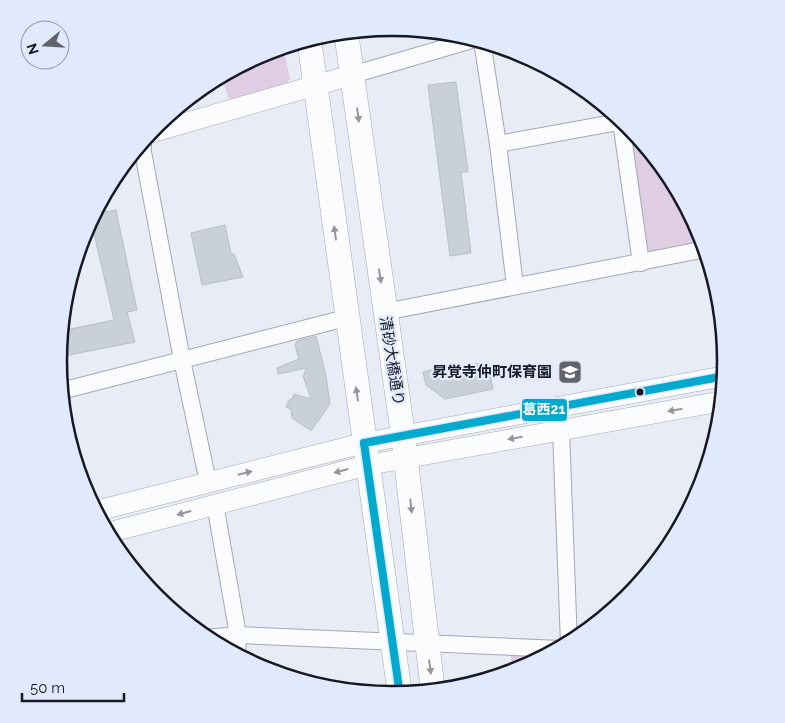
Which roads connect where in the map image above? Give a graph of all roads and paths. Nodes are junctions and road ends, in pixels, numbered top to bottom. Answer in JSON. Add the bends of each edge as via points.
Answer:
{"nodes":[{"id":1,"x":347,"y":39,"type":"edge"},
{"id":2,"x":461,"y":43,"type":"edge"},
{"id":3,"x":310,"y":47,"type":"edge"},
{"id":4,"x":483,"y":49,"type":"edge"},
{"id":5,"x":352,"y":75,"type":"junction"},
{"id":6,"x":316,"y":84,"type":"junction"},
{"id":7,"x":614,"y":124,"type":"edge"},
{"id":8,"x":167,"y":128,"type":"edge"},
{"id":9,"x":624,"y":134,"type":"edge"},
{"id":10,"x":498,"y":144,"type":"junction"},
{"id":11,"x":144,"y":152,"type":"edge"},
{"id":12,"x":698,"y":251,"type":"edge"},
{"id":13,"x":641,"y":263,"type":"junction"},
{"id":14,"x":515,"y":286,"type":"junction"},
{"id":15,"x":385,"y":312,"type":"junction"},
{"id":16,"x":346,"y":318,"type":"junction"},
{"id":17,"x":182,"y":360,"type":"junction"},
{"id":18,"x":717,"y":378,"type":"edge"},
{"id":19,"x":69,"y":389,"type":"edge"},
{"id":20,"x":715,"y":403,"type":"edge"},
{"id":21,"x":561,"y":430,"type":"junction"},
{"id":22,"x":405,"y":446,"type":"junction"},
{"id":23,"x":366,"y":454,"type":"junction"},
{"id":24,"x":208,"y":482,"type":"junction"},
{"id":25,"x":215,"y":504,"type":"junction"},
{"id":26,"x":104,"y":510,"type":"edge"},
{"id":27,"x":115,"y":531,"type":"edge"},
{"id":28,"x":238,"y":635,"type":"junction"},
{"id":29,"x":569,"y":635,"type":"edge"},
{"id":30,"x":220,"y":637,"type":"edge"},
{"id":31,"x":393,"y":641,"type":"junction"},
{"id":32,"x":426,"y":643,"type":"junction"},
{"id":33,"x":237,"y":647,"type":"edge"},
{"id":34,"x":545,"y":648,"type":"edge"},
{"id":35,"x":432,"y":684,"type":"edge"},
{"id":36,"x":399,"y":687,"type":"edge"}],
"edges":[{"from":1,"to":5,"type":"main road","name":"清砂大橋通り"},
{"from":2,"to":5,"type":"street"},
{"from":3,"to":6,"type":"main road"},
{"from":4,"to":10,"type":"street"},
{"from":5,"to":6,"type":"street"},
{"from":5,"to":15,"type":"main road","name":"清砂大橋通り","one_way":true},
{"from":6,"to":8,"type":"street"},
{"from":16,"to":6,"type":"main road","one_way":true},
{"from":7,"to":10,"type":"street"},
{"from":9,"to":13,"type":"street"},
{"from":10,"to":14,"type":"street"},
{"from":11,"to":17,"type":"street"},
{"from":12,"to":13,"type":"street"},
{"from":13,"to":14,"type":"street"},
{"from":14,"to":15,"type":"street"},
{"from":15,"to":22,"type":"main road","name":"清砂大橋通り"},
{"from":16,"to":17,"type":"street"},
{"from":23,"to":16,"type":"main road","one_way":true},
{"from":17,"to":19,"type":"street"},
{"from":17,"to":24,"type":"street"},
{"from":18,"to":22,"type":"street"},
{"from":20,"to":21,"type":"street","one_way":true},
{"from":21,"to":22,"type":"street","one_way":true},
{"from":21,"to":29,"type":"street"},
{"from":22,"to":23,"type":"street"},
{"from":22,"to":32,"type":"main road","name":"清砂大橋通り","one_way":true},
{"from":24,"to":23,"type":"street","one_way":true},
{"from":23,"to":25,"type":"street","one_way":true},
{"from":23,"to":31,"type":"main road"},
{"from":24,"to":26,"type":"street"},
{"from":25,"to":27,"type":"street","one_way":true},
{"from":25,"to":28,"type":"street"},
{"from":28,"to":30,"type":"street"},
{"from":28,"to":31,"type":"street"},
{"from":28,"to":33,"type":"street"},
{"from":31,"to":32,"type":"street"},
{"from":31,"to":36,"type":"main road"},
{"from":32,"to":34,"type":"street"},
{"from":32,"to":35,"type":"main road","name":"清砂大橋通り","one_way":true}]}
